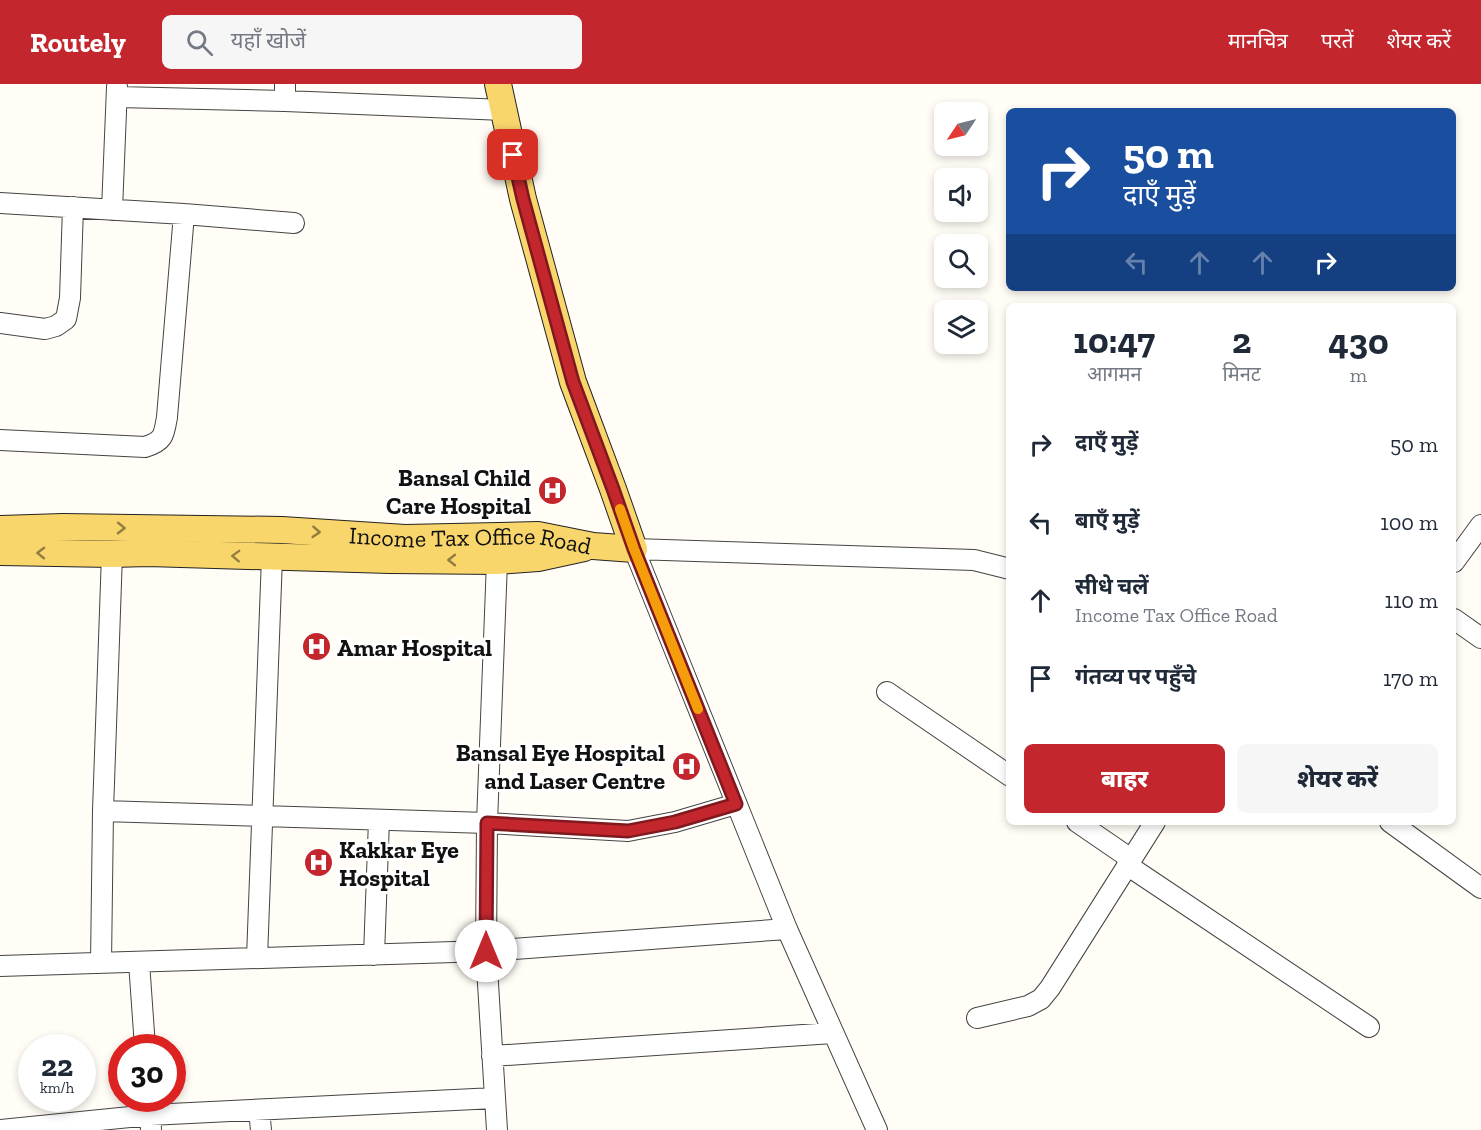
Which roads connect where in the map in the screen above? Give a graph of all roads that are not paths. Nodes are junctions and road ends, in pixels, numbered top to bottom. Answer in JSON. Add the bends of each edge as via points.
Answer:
{"nodes":[{"id":1,"x":498,"y":84,"type":"edge"},
{"id":2,"x":117,"y":91,"type":"edge"},
{"id":3,"x":285,"y":92,"type":"edge"},
{"id":4,"x":504,"y":110,"type":"junction"},
{"id":5,"x":0,"y":203,"type":"edge"},
{"id":6,"x":73,"y":207,"type":"junction"},
{"id":7,"x":112,"y":210,"type":"junction"},
{"id":8,"x":184,"y":214,"type":"junction"},
{"id":9,"x":294,"y":223,"type":"dead end"},
{"id":10,"x":0,"y":323,"type":"edge"},
{"id":11,"x":0,"y":440,"type":"edge"},
{"id":12,"x":1481,"y":525,"type":"edge"},
{"id":13,"x":0,"y":529,"type":"edge"},
{"id":14,"x":593,"y":546,"type":"junction"},
{"id":15,"x":634,"y":549,"type":"junction"},
{"id":16,"x":1473,"y":551,"type":"edge"},
{"id":17,"x":0,"y":552,"type":"edge"},
{"id":18,"x":112,"y":554,"type":"junction"},
{"id":19,"x":272,"y":557,"type":"junction"},
{"id":20,"x":497,"y":561,"type":"junction"},
{"id":21,"x":1456,"y":561,"type":"edge"},
{"id":22,"x":1006,"y":568,"type":"edge"},
{"id":23,"x":1456,"y":620,"type":"edge"},
{"id":24,"x":1481,"y":638,"type":"edge"},
{"id":25,"x":887,"y":692,"type":"dead end"},
{"id":26,"x":1006,"y":773,"type":"edge"},
{"id":27,"x":736,"y":804,"type":"junction"},
{"id":28,"x":102,"y":811,"type":"junction"},
{"id":29,"x":262,"y":816,"type":"junction"},
{"id":30,"x":379,"y":820,"type":"junction"},
{"id":31,"x":487,"y":823,"type":"junction"},
{"id":32,"x":1081,"y":825,"type":"edge"},
{"id":33,"x":1153,"y":825,"type":"edge"},
{"id":34,"x":1394,"y":825,"type":"edge"},
{"id":35,"x":1129,"y":862,"type":"junction"},
{"id":36,"x":1481,"y":888,"type":"edge"},
{"id":37,"x":787,"y":929,"type":"junction"},
{"id":38,"x":486,"y":951,"type":"junction"},
{"id":39,"x":374,"y":955,"type":"junction"},
{"id":40,"x":257,"y":958,"type":"junction"},
{"id":41,"x":139,"y":962,"type":"junction"},
{"id":42,"x":101,"y":963,"type":"junction"},
{"id":43,"x":0,"y":966,"type":"edge"},
{"id":44,"x":977,"y":1018,"type":"dead end"},
{"id":45,"x":1369,"y":1027,"type":"dead end"},
{"id":46,"x":833,"y":1033,"type":"junction"},
{"id":47,"x":144,"y":1034,"type":"edge"},
{"id":48,"x":492,"y":1056,"type":"junction"},
{"id":49,"x":495,"y":1098,"type":"junction"},
{"id":50,"x":259,"y":1110,"type":"junction"},
{"id":51,"x":150,"y":1114,"type":"edge"},
{"id":52,"x":47,"y":1128,"type":"edge"},
{"id":53,"x":0,"y":1130,"type":"edge"},
{"id":54,"x":261,"y":1130,"type":"edge"},
{"id":55,"x":497,"y":1130,"type":"edge"},
{"id":56,"x":878,"y":1130,"type":"edge"}],
"edges":[{"from":1,"to":4,"type":"main road","name":"Income Tax Office Road"},
{"from":2,"to":3,"type":"street"},
{"from":2,"to":7,"type":"street"},
{"from":3,"to":4,"type":"street"},
{"from":4,"to":15,"type":"main road","name":"Income Tax Office Road","via":[[523,199],[573,382]]},
{"from":5,"to":6,"type":"street"},
{"from":6,"to":7,"type":"street"},
{"from":6,"to":10,"type":"street","via":[[66,319],[45,329]]},
{"from":7,"to":8,"type":"street"},
{"from":8,"to":9,"type":"street"},
{"from":8,"to":11,"type":"street","via":[[167,417],[158,443],[145,447]]},
{"from":12,"to":16,"type":"street"},
{"from":13,"to":14,"type":"main road","name":"Income Tax Office Road","one_way":true,"via":[[282,530],[405,538],[538,535]]},
{"from":14,"to":15,"type":"main road","name":"Income Tax Office Road"},
{"from":14,"to":20,"type":"main road","via":[[538,558]]},
{"from":15,"to":22,"type":"street","via":[[974,560]]},
{"from":15,"to":27,"type":"street"},
{"from":16,"to":21,"type":"street"},
{"from":18,"to":17,"type":"main road","one_way":true},
{"from":19,"to":18,"type":"main road","one_way":true},
{"from":18,"to":28,"type":"street"},
{"from":20,"to":19,"type":"main road","one_way":true},
{"from":19,"to":29,"type":"street"},
{"from":20,"to":31,"type":"street"},
{"from":23,"to":24,"type":"street"},
{"from":25,"to":26,"type":"street"},
{"from":27,"to":31,"type":"street","via":[[628,831]]},
{"from":27,"to":37,"type":"street"},
{"from":28,"to":29,"type":"street"},
{"from":28,"to":42,"type":"street"},
{"from":29,"to":30,"type":"street"},
{"from":29,"to":40,"type":"street"},
{"from":30,"to":31,"type":"street"},
{"from":30,"to":39,"type":"street"},
{"from":31,"to":38,"type":"street"},
{"from":32,"to":35,"type":"street"},
{"from":33,"to":35,"type":"street"},
{"from":34,"to":36,"type":"street"},
{"from":35,"to":44,"type":"street","via":[[1041,999],[1028,1006]]},
{"from":35,"to":45,"type":"street"},
{"from":37,"to":38,"type":"street"},
{"from":37,"to":46,"type":"street"},
{"from":38,"to":39,"type":"street"},
{"from":38,"to":48,"type":"street"},
{"from":39,"to":40,"type":"street"},
{"from":40,"to":41,"type":"street"},
{"from":41,"to":42,"type":"street"},
{"from":41,"to":47,"type":"street"},
{"from":42,"to":43,"type":"street"},
{"from":46,"to":48,"type":"street"},
{"from":46,"to":56,"type":"street"},
{"from":48,"to":49,"type":"street"},
{"from":49,"to":50,"type":"street"},
{"from":49,"to":55,"type":"street"},
{"from":50,"to":51,"type":"street"},
{"from":50,"to":54,"type":"street"},
{"from":51,"to":52,"type":"street"},
{"from":52,"to":53,"type":"street"}]}
